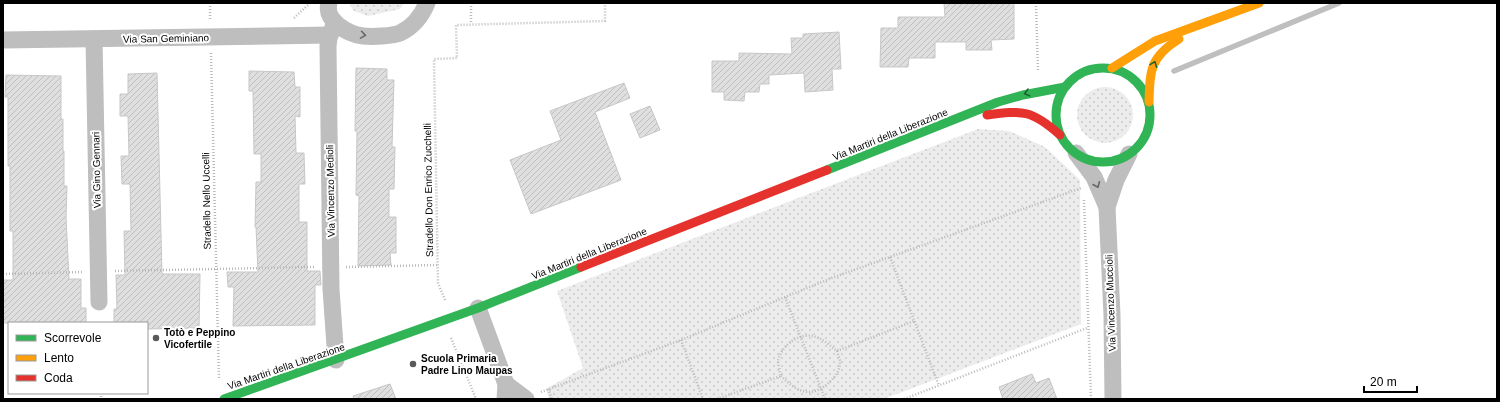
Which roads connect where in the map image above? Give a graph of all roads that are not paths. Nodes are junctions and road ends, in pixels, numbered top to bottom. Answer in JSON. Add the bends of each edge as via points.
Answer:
{"nodes":[{"id":1,"x":329,"y":3,"type":"edge"},
{"id":2,"x":427,"y":3,"type":"edge"},
{"id":3,"x":1259,"y":3,"type":"edge"},
{"id":4,"x":1220,"y":17,"type":"junction"},
{"id":5,"x":332,"y":29,"type":"junction"},
{"id":6,"x":94,"y":39,"type":"junction"},
{"id":7,"x":3,"y":40,"type":"edge"},
{"id":8,"x":1112,"y":68,"type":"junction"},
{"id":9,"x":1065,"y":87,"type":"junction"},
{"id":10,"x":1150,"y":102,"type":"junction"},
{"id":11,"x":958,"y":118,"type":"junction"},
{"id":12,"x":1060,"y":135,"type":"junction"},
{"id":13,"x":1076,"y":153,"type":"junction"},
{"id":14,"x":1129,"y":154,"type":"junction"},
{"id":15,"x":1107,"y":207,"type":"junction"},
{"id":16,"x":99,"y":302,"type":"dead end"},
{"id":17,"x":478,"y":308,"type":"junction"},
{"id":18,"x":336,"y":360,"type":"junction"},
{"id":19,"x":505,"y":391,"type":"edge"},
{"id":20,"x":526,"y":398,"type":"edge"},
{"id":21,"x":224,"y":399,"type":"edge"},
{"id":22,"x":1113,"y":399,"type":"edge"}],
"edges":[{"from":1,"to":5,"type":"street"},
{"from":5,"to":2,"type":"street","one_way":true,"via":[[342,28],[362,36],[400,33],[413,24]]},
{"from":3,"to":4,"type":"street","name":"Via Martiri della Liberazione"},
{"from":4,"to":8,"type":"street","name":"Via Martiri della Liberazione","via":[[1155,41]]},
{"from":10,"to":4,"type":"street","name":"Via Martiri della Liberazione","one_way":true,"via":[[1152,67],[1158,55],[1168,45]]},
{"from":5,"to":6,"type":"street","name":"Via San Geminiano","via":[[211,37]]},
{"from":5,"to":18,"type":"street","name":"Via Vincenzo Medioli","via":[[328,46],[331,267]]},
{"from":6,"to":7,"type":"street","name":"Via San Geminiano"},
{"from":6,"to":16,"type":"street","name":"Via Gino Gennari"},
{"from":8,"to":9,"type":"street","name":"Via Martiri della Liberazione","via":[[1086,70],[1074,77]]},
{"from":8,"to":10,"type":"street","name":"Via Martiri della Liberazione","via":[[1125,72],[1136,80]]},
{"from":9,"to":11,"type":"street","name":"Via Martiri della Liberazione","one_way":true,"via":[[1038,90],[986,106]]},
{"from":9,"to":12,"type":"street","name":"Via Martiri della Liberazione","via":[[1056,110]]},
{"from":10,"to":14,"type":"street","name":"Via Martiri della Liberazione","via":[[1148,132]]},
{"from":11,"to":12,"type":"street","name":"Via Martiri della Liberazione","via":[[1019,111],[1043,120]]},
{"from":11,"to":17,"type":"street","name":"Via Martiri della Liberazione"},
{"from":12,"to":13,"type":"street","name":"Via Martiri della Liberazione"},
{"from":13,"to":14,"type":"street","name":"Via Martiri della Liberazione","via":[[1088,160],[1102,162],[1116,160]]},
{"from":13,"to":15,"type":"street","one_way":true,"via":[[1094,177]]},
{"from":14,"to":15,"type":"street","via":[[1116,180]]},
{"from":15,"to":22,"type":"street","name":"Via Vincenzo Muccioli"},
{"from":17,"to":18,"type":"street","name":"Via Martiri della Liberazione"},
{"from":17,"to":19,"type":"street"},
{"from":18,"to":21,"type":"street","name":"Via Martiri della Liberazione"},
{"from":19,"to":20,"type":"street"}]}
